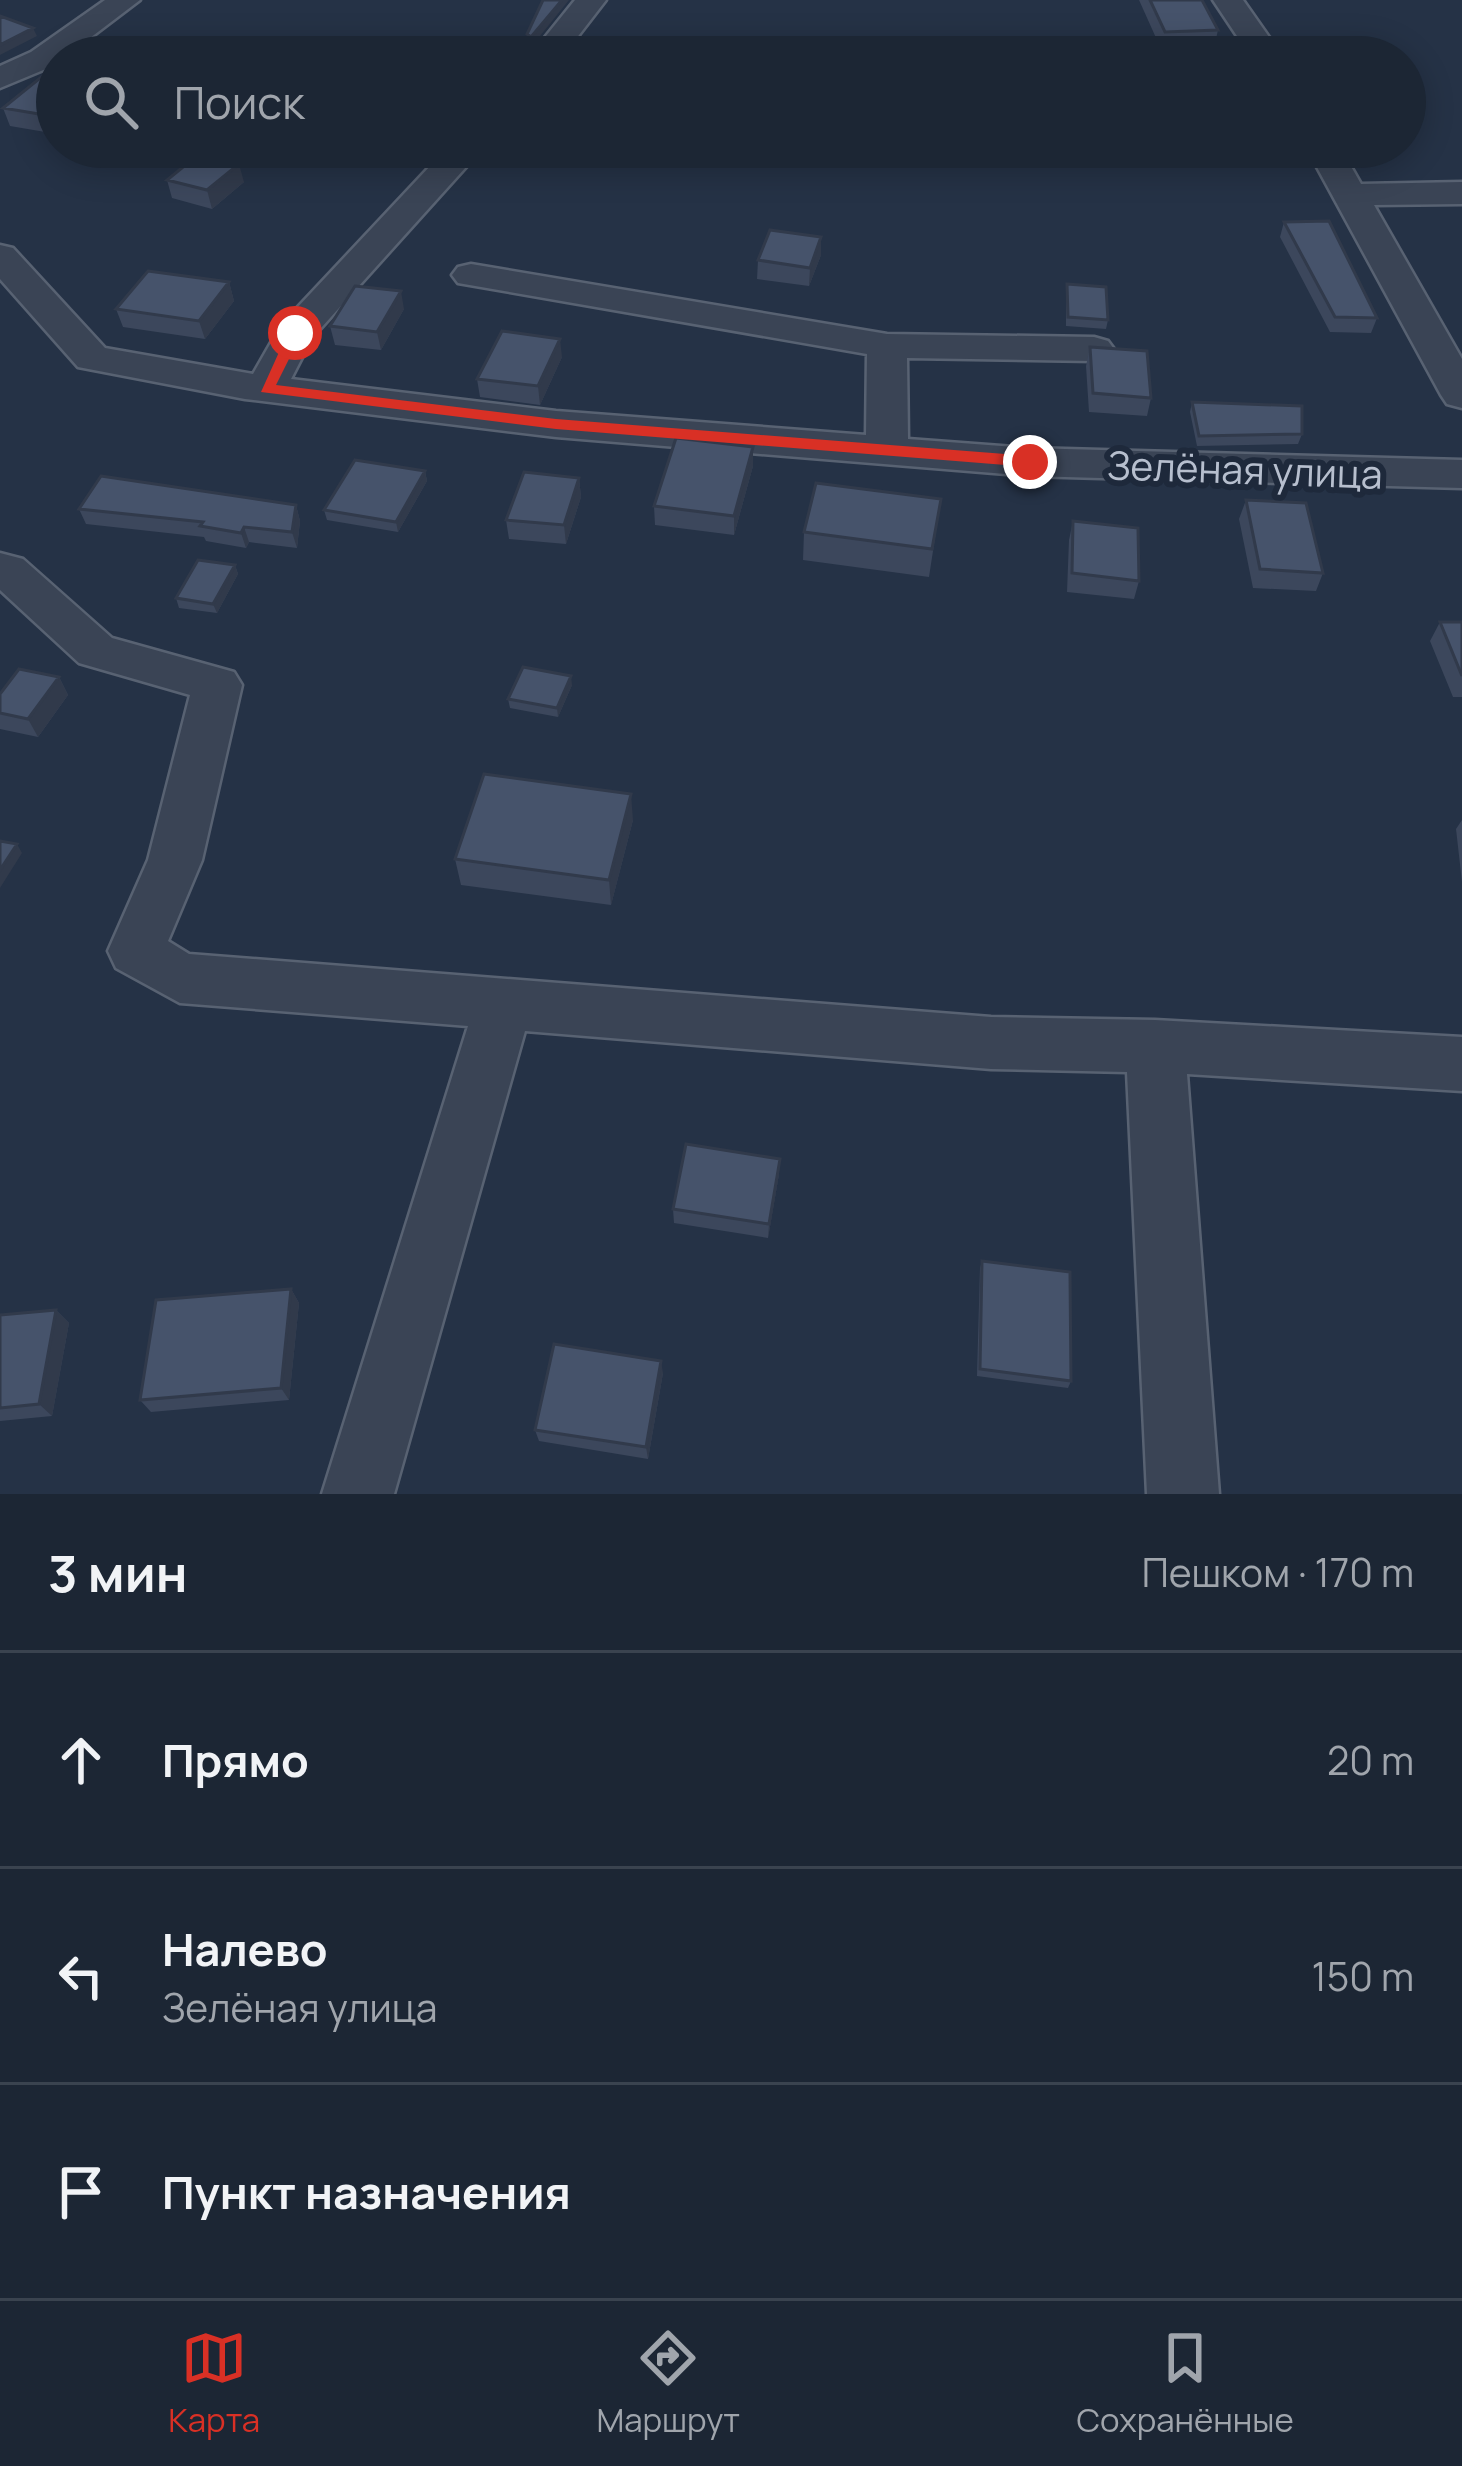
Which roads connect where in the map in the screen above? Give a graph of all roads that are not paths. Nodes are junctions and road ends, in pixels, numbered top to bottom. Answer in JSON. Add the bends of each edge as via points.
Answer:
{"nodes":[{"id":1,"x":125,"y":0,"type":"edge"},
{"id":2,"x":591,"y":0,"type":"edge"},
{"id":3,"x":1228,"y":0,"type":"edge"},
{"id":4,"x":74,"y":36,"type":"edge"},
{"id":5,"x":562,"y":36,"type":"edge"},
{"id":6,"x":1253,"y":36,"type":"edge"},
{"id":7,"x":36,"y":62,"type":"edge"},
{"id":8,"x":0,"y":78,"type":"edge"},
{"id":9,"x":448,"y":168,"type":"edge"},
{"id":10,"x":1336,"y":168,"type":"edge"},
{"id":11,"x":1462,"y":193,"type":"edge"},
{"id":12,"x":1353,"y":195,"type":"junction"},
{"id":13,"x":0,"y":256,"type":"edge"},
{"id":14,"x":472,"y":275,"type":"dead end"},
{"id":15,"x":887,"y":346,"type":"junction"},
{"id":16,"x":1094,"y":349,"type":"edge"},
{"id":17,"x":266,"y":388,"type":"junction"},
{"id":18,"x":1462,"y":394,"type":"edge"},
{"id":19,"x":887,"y":449,"type":"junction"},
{"id":20,"x":1462,"y":474,"type":"edge"},
{"id":21,"x":0,"y":569,"type":"edge"},
{"id":22,"x":504,"y":1004,"type":"junction"},
{"id":23,"x":1155,"y":1046,"type":"junction"},
{"id":24,"x":1462,"y":1064,"type":"edge"},
{"id":25,"x":358,"y":1494,"type":"edge"},
{"id":26,"x":1184,"y":1494,"type":"edge"}],
"edges":[{"from":1,"to":4,"type":"street"},
{"from":2,"to":5,"type":"street"},
{"from":3,"to":6,"type":"street"},
{"from":7,"to":8,"type":"street"},
{"from":9,"to":17,"type":"street","via":[[295,333]]},
{"from":10,"to":12,"type":"street"},
{"from":11,"to":12,"type":"street"},
{"from":12,"to":18,"type":"street"},
{"from":13,"to":17,"type":"street","name":"Зелёная улица","via":[[92,358]]},
{"from":14,"to":15,"type":"street"},
{"from":15,"to":16,"type":"street"},
{"from":15,"to":19,"type":"street"},
{"from":17,"to":19,"type":"street","name":"Зелёная улица","via":[[556,424]]},
{"from":19,"to":20,"type":"street","name":"Зелёная улица","via":[[1100,465]]},
{"from":21,"to":22,"type":"street","via":[[96,650],[218,686],[175,860],[136,951],[180,977]]},
{"from":22,"to":23,"type":"street","via":[[992,1043]]},
{"from":22,"to":25,"type":"street"},
{"from":23,"to":24,"type":"street"},
{"from":23,"to":26,"type":"street"}]}
